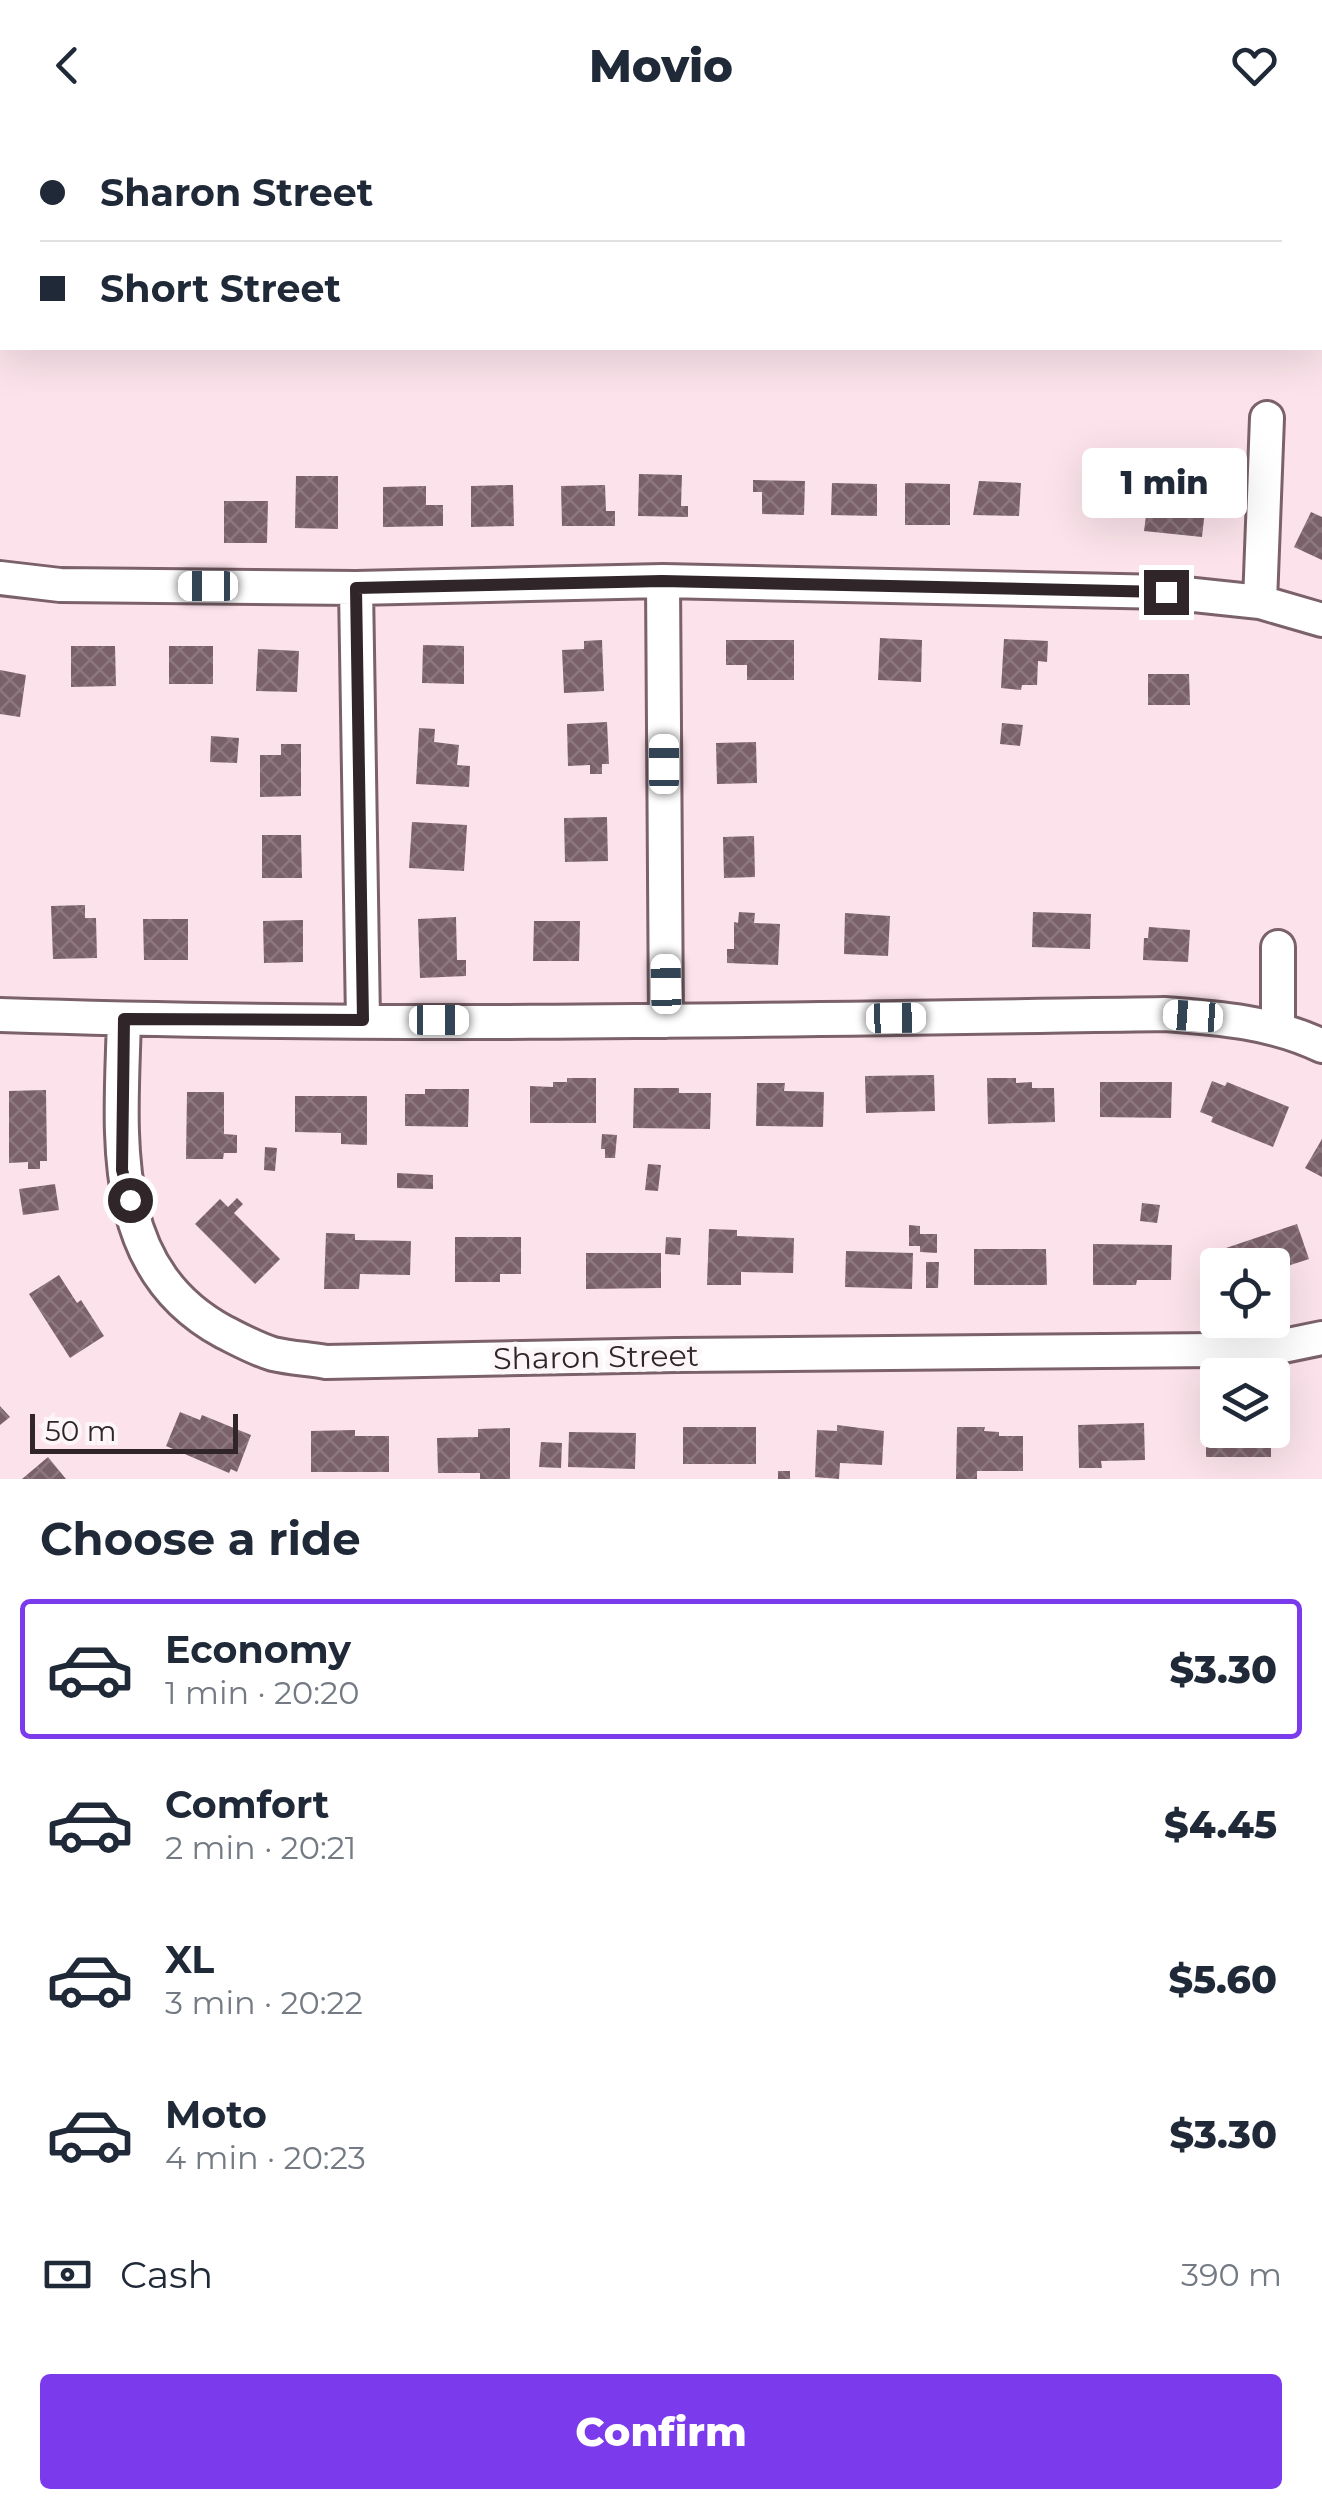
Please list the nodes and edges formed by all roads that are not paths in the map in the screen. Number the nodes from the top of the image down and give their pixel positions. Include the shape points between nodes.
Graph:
1 (1267, 418) dead end
2 (0, 578) edge
3 (662, 581) junction
4 (356, 588) junction
5 (1260, 602) junction
6 (1322, 620) edge
7 (1278, 947) dead end
8 (0, 1015) edge
9 (124, 1019) junction
10 (363, 1020) junction
11 (666, 1021) junction
12 (1278, 1028) junction
13 (1322, 1046) edge
14 (1322, 1338) edge

1 - 5 street
2 - 4 street via 60,585
3 - 4 street
3 - 5 street via 1166,592
3 - 11 street
4 - 10 street
5 - 6 street
7 - 12 street
8 - 9 street
9 - 10 street
9 - 14 street, Sharon Street via 122,1170 149,1261 170,1293 206,1322 271,1353 326,1362 1202,1351 1264,1350
10 - 11 street
11 - 12 street via 1164,1014
12 - 13 street

